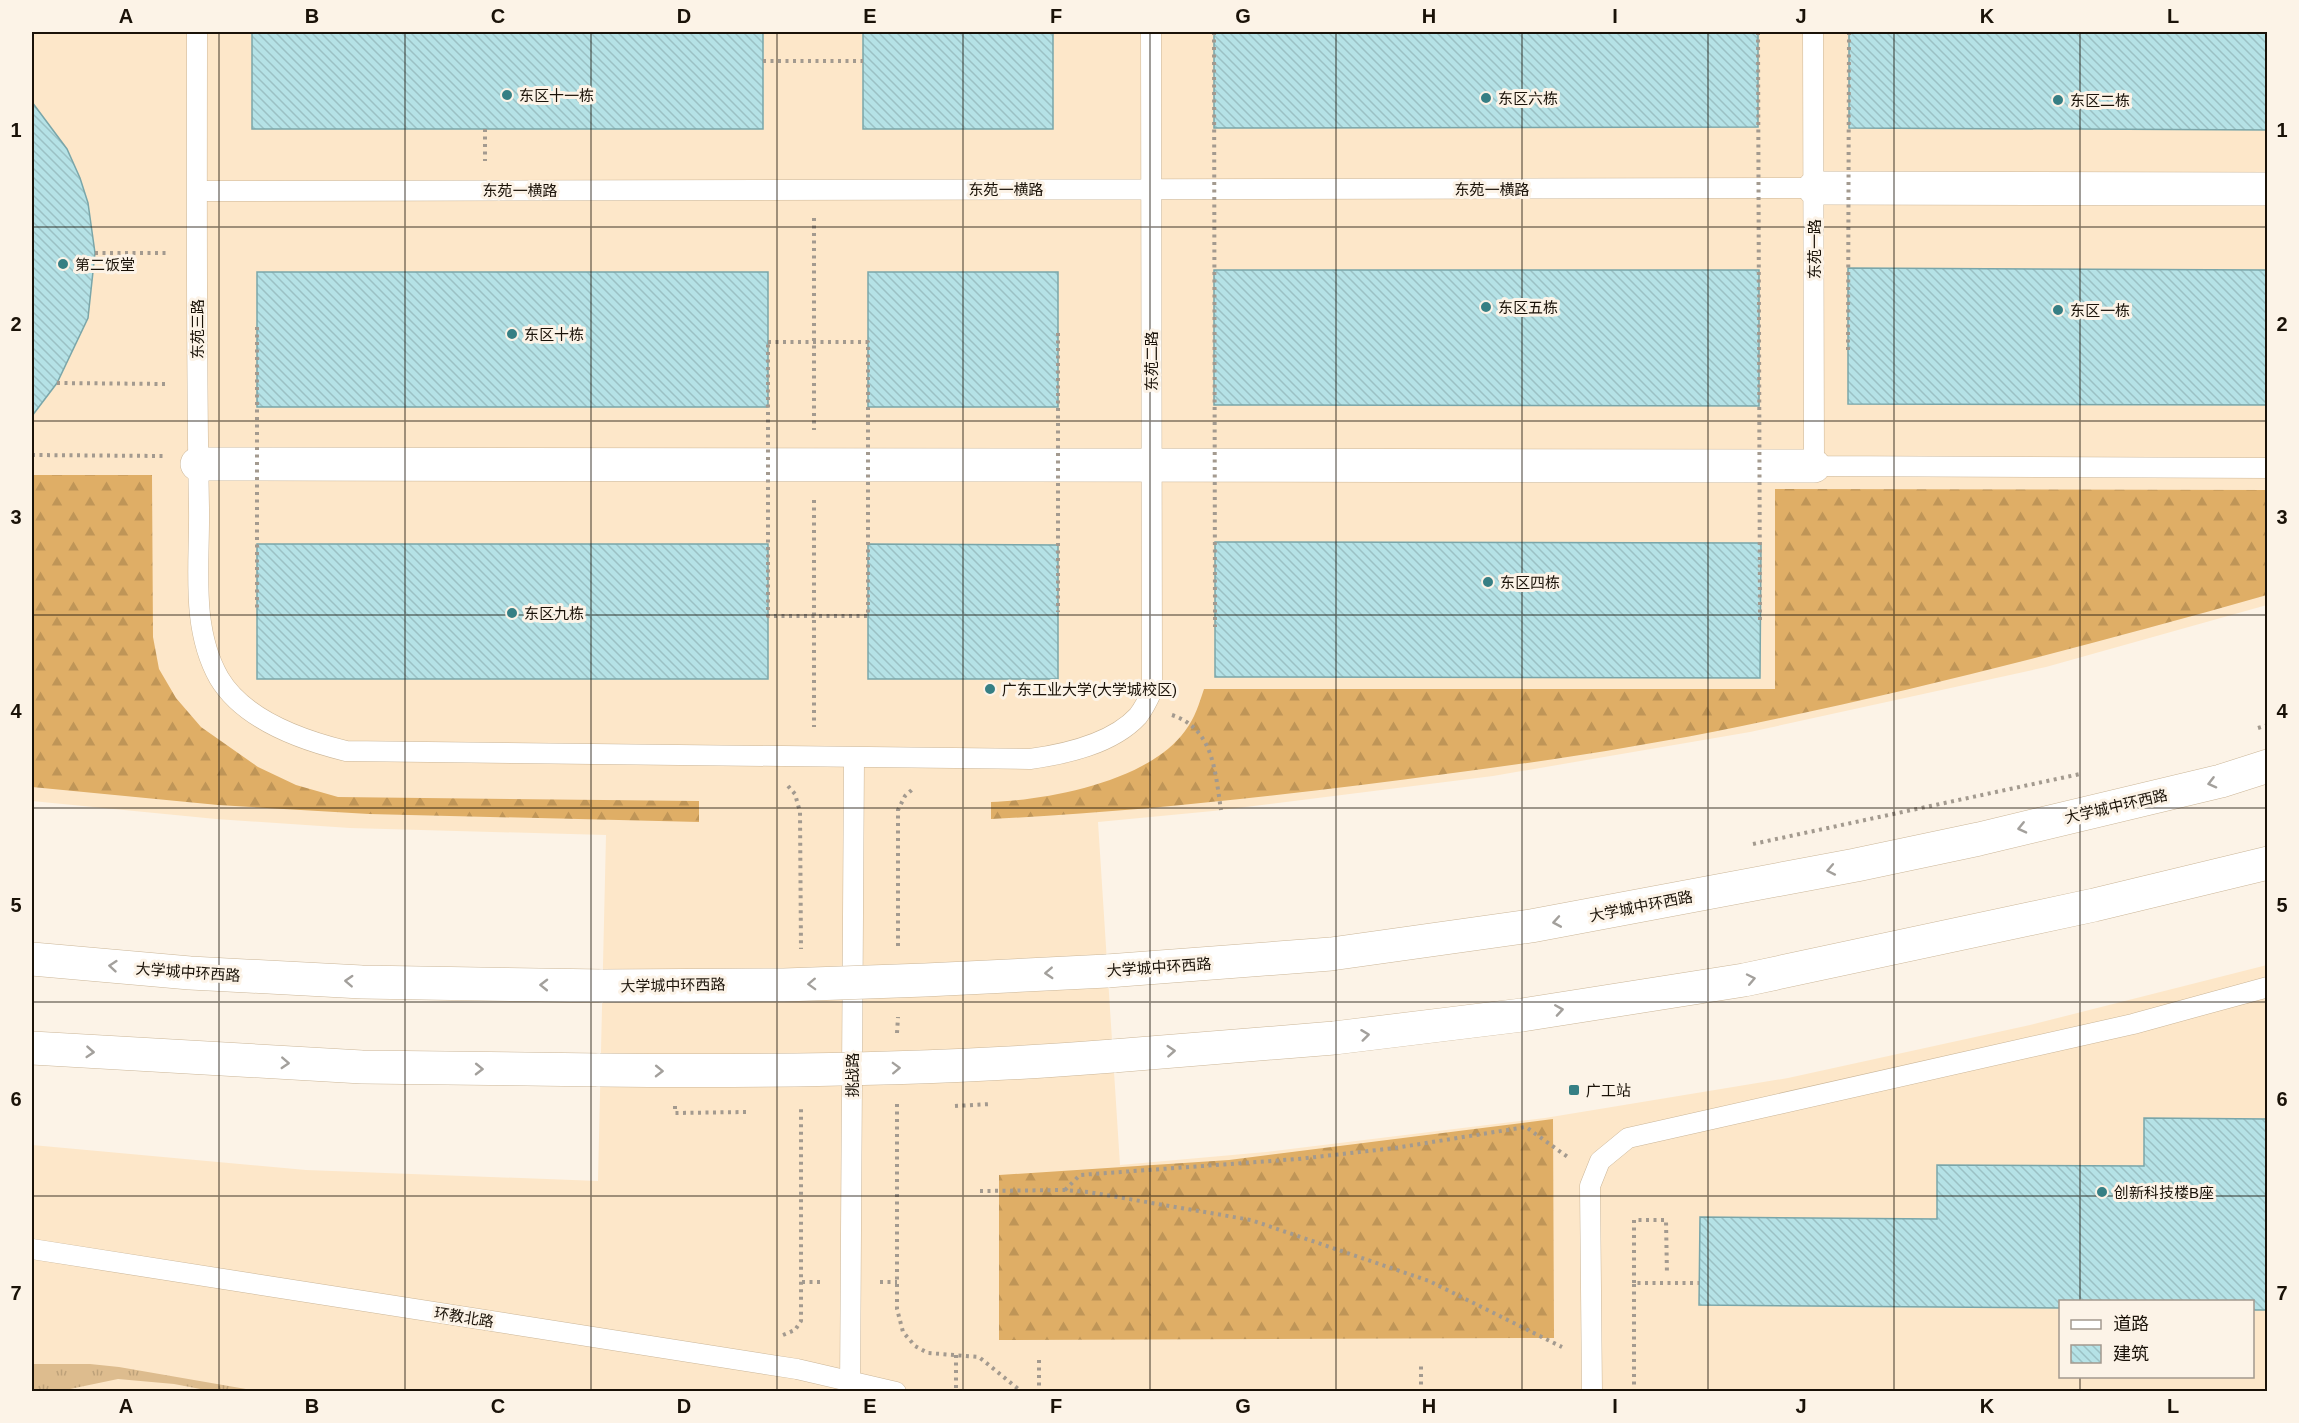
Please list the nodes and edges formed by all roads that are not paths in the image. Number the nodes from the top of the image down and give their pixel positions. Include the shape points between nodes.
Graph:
1 (197, 32) edge
2 (1151, 32) edge
3 (1813, 32) edge
4 (1814, 188) junction
5 (1152, 189) junction
6 (2268, 189) edge
7 (197, 191) junction
8 (183, 460) junction
9 (1154, 464) junction
10 (1814, 466) junction
11 (2268, 468) edge
12 (1152, 691) joint
13 (854, 758) junction
14 (2268, 766) edge
15 (2268, 863) edge
16 (32, 959) edge
17 (2268, 987) edge
18 (32, 1047) edge
19 (32, 1249) edge
20 (850, 1386) edge
21 (896, 1392) edge
22 (1592, 1392) edge

1 - 7 lane, 东苑三路
2 - 5 lane, 东苑二路
3 - 4 lane, 东苑一路
4 - 5 lane, 东苑一横路
4 - 6 main road
4 - 10 lane, 东苑一路
5 - 7 lane, 东苑一横路
5 - 9 lane, 东苑二路
7 - 8 lane, 东苑三路
8 - 9 main road
8 - 13 lane, 东苑三路 via 200,626 207,653 234,696 286,732 346,751
9 - 10 main road
9 - 12 lane, 东苑二路
10 - 11 lane
12 - 13 lane, 东苑三路 via 1137,717 1117,732 1050,756
13 - 20 lane, 挑战路
14 -> 16 main road, 大学城中环西路, bridge via 2221,781 1856,865 1531,926 1331,954 1107,970 795,984 603,986 362,982
18 -> 15 main road, bridge via 362,1067 723,1072 1030,1063 1334,1038 1522,1015 1732,982
17 - 22 lane via 2133,1024 1628,1138 1600,1161 1590,1186
19 - 20 lane, 环教北路 via 797,1369
20 - 21 lane, 环教北路

